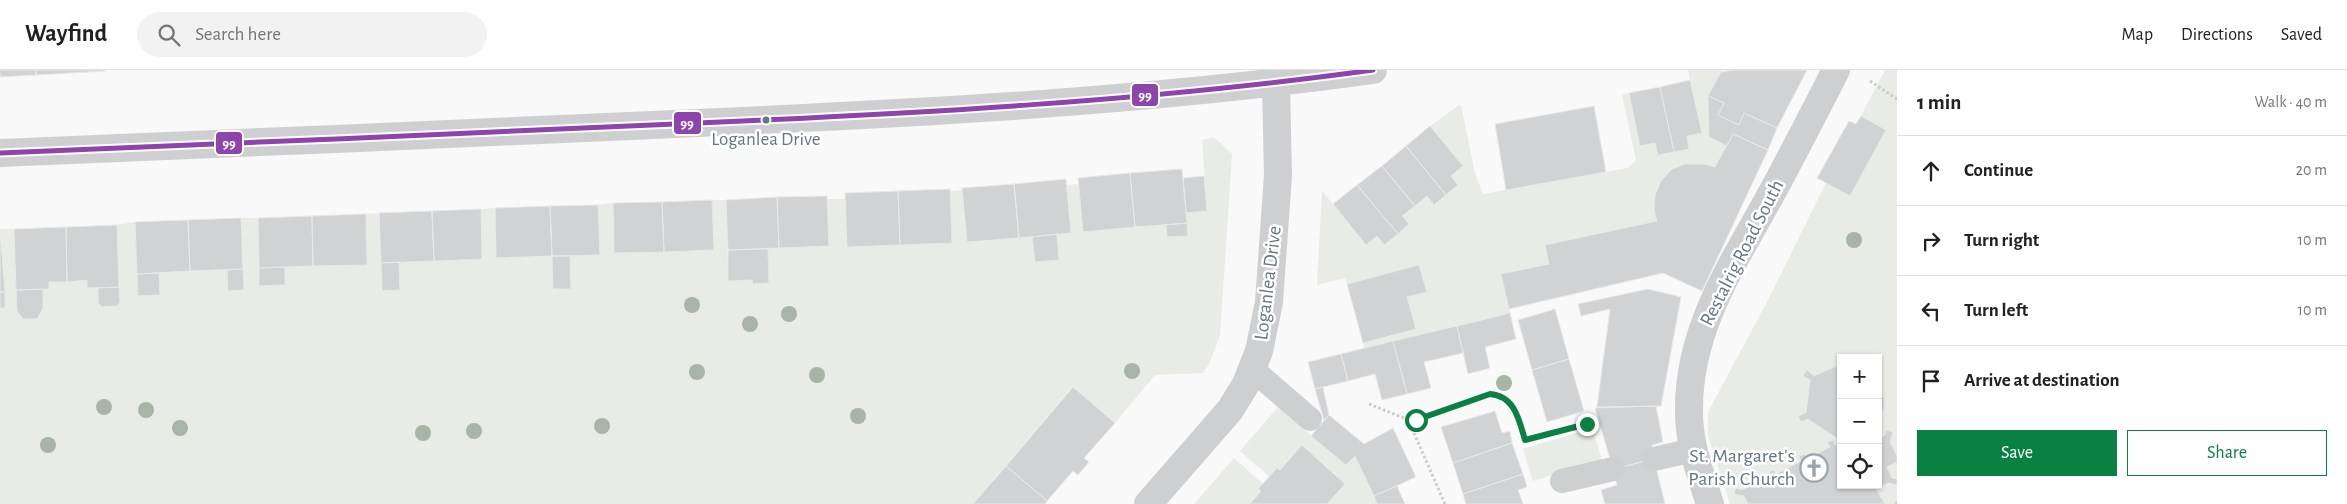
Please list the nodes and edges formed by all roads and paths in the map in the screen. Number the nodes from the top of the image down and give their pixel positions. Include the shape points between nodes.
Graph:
1 (1373, 70) edge
2 (1836, 70) edge
3 (1869, 80) dead end
4 (1276, 84) junction
5 (1897, 99) edge
6 (0, 153) edge
7 (1252, 370) junction
8 (1369, 404) dead end
9 (1310, 419) dead end
10 (1414, 422) junction
11 (1587, 424) dead end
12 (1693, 450) junction
13 (1654, 459) dead end
14 (1613, 469) dead end
15 (1562, 481) dead end
16 (1148, 504) edge
17 (1445, 504) edge
18 (1710, 504) edge

1 - 4 street
2 - 12 street, Restalrig Road South via 1705,318 1689,390
3 - 5 path
4 - 6 street via 1079,102 824,118
4 - 7 street, Loganlea Drive via 1278,175 1272,278 1265,330
7 - 9 lane
7 - 16 street, Loganlea Drive via 1230,410
8 - 10 path
10 - 11 path via 1419,417 1490,394 1503,396 1512,403 1525,440
10 - 17 path via 1414,433
12 - 13 lane
12 - 18 street, Restalrig Road South
14 - 15 lane

